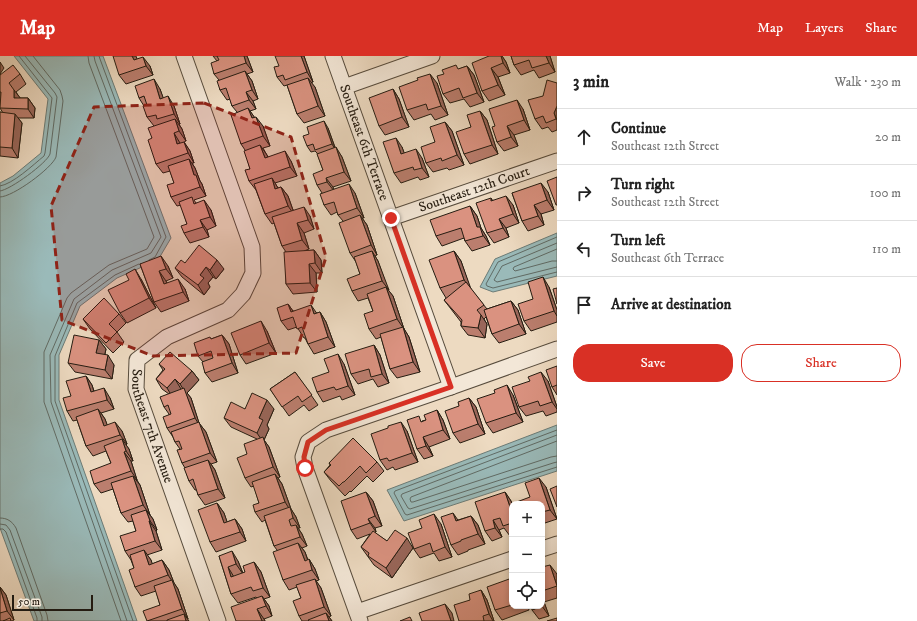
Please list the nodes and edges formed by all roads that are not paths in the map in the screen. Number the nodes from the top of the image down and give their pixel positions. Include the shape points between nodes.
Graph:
1 (184, 56) edge
2 (333, 56) edge
3 (432, 56) edge
4 (344, 87) junction
5 (557, 161) edge
6 (391, 218) junction
7 (557, 349) edge
8 (451, 387) junction
9 (557, 544) edge
10 (545, 548) edge
11 (509, 560) edge
12 (359, 617) edge
13 (218, 621) edge

1 - 13 street, Southeast 7th Avenue via 252,247 253,273 243,294 228,310 167,337 137,360 136,389
2 - 4 street, Southeast 6th Terrace
3 - 4 street
4 - 6 street, Southeast 6th Terrace
5 - 6 street, Southeast 12th Court
6 - 8 street, Southeast 6th Terrace
7 - 8 street
8 - 12 street via 326,430 308,442 304,457 305,468
9 - 10 street
11 - 12 street

